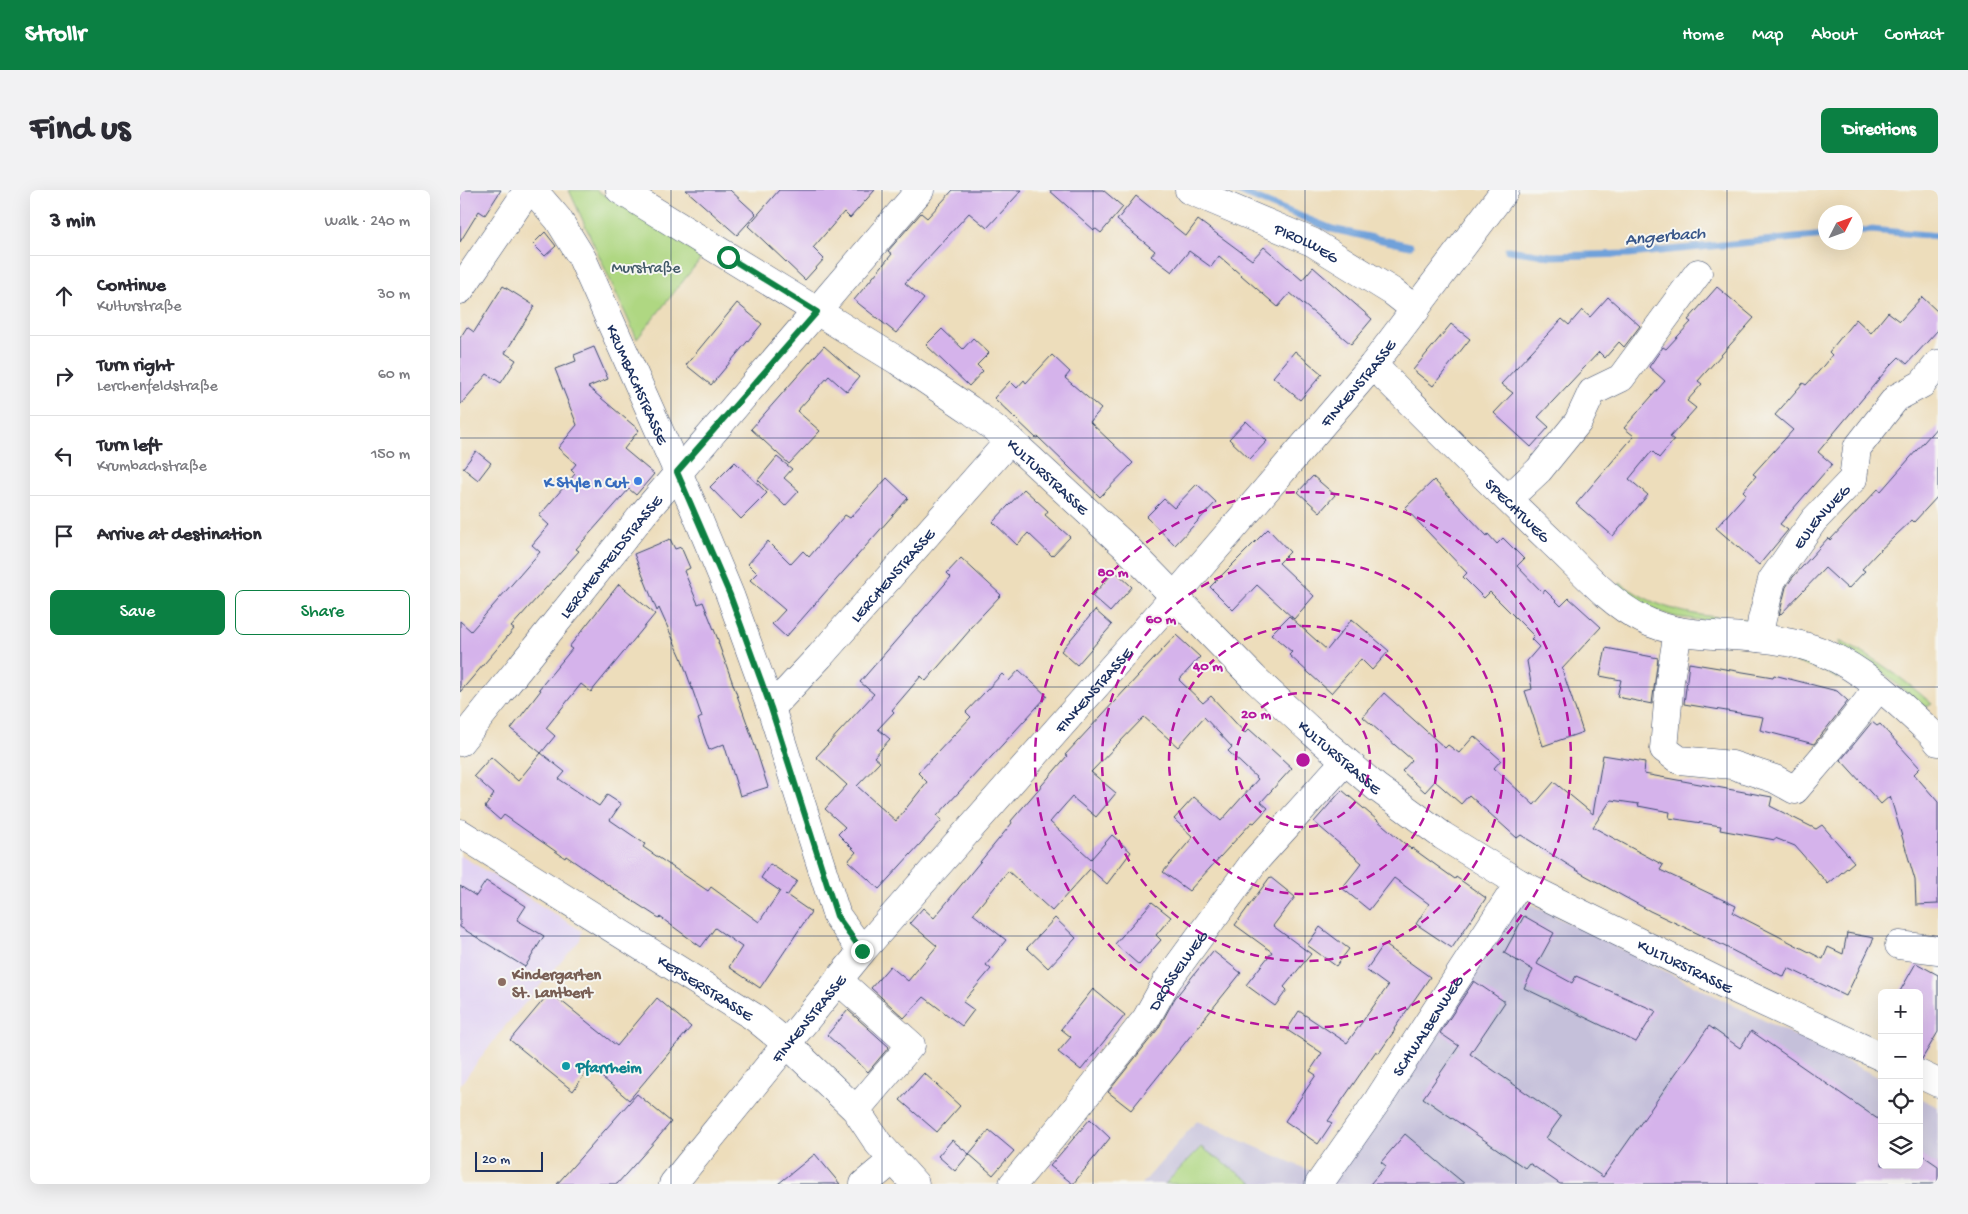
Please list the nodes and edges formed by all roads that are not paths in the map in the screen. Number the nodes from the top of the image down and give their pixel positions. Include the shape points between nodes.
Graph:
1 (528, 190) edge
2 (533, 190) edge
3 (620, 190) edge
4 (920, 190) edge
5 (1189, 190) edge
6 (1505, 190) edge
7 (1698, 274) dead end
8 (460, 290) edge
9 (1416, 310) junction
10 (817, 312) junction
11 (1938, 364) edge
12 (1373, 365) junction
13 (1010, 440) junction
14 (677, 472) junction
15 (1508, 500) junction
16 (1175, 596) junction
17 (1678, 631) junction
18 (1759, 638) junction
19 (1879, 687) junction
20 (771, 708) junction
21 (1936, 734) edge
22 (460, 742) edge
23 (1345, 760) junction
24 (460, 833) edge
25 (1519, 883) junction
26 (1899, 944) dead end
27 (1938, 950) edge
28 (862, 951) junction
29 (838, 980) junction
30 (786, 1043) junction
31 (1878, 1055) edge
32 (1923, 1076) edge
33 (1938, 1083) edge
34 (856, 1110) junction
35 (893, 1160) junction
36 (1326, 1174) edge
37 (673, 1184) edge
38 (864, 1184) edge
39 (915, 1184) edge
40 (1013, 1184) edge

1 - 8 street
2 - 14 street, KRUMBACHSTRASSE via 558,219 582,258
3 - 10 street, KULTURSTRASSE
4 - 10 street, LERCHENFELDSTRASSE
5 - 9 street, PIROLWEG via 1312,242
6 - 9 street, FINKENSTRASSE
7 - 15 street via 1621,378 1592,392 1578,422 1539,470
9 - 12 street, FINKENSTRASSE
10 - 13 street, KULTURSTRASSE via 969,409
10 - 14 street, LERCHENFELDSTRASSE
11 - 18 street, EULENWEG via 1922,384 1896,398 1857,448 1853,479 1814,520 1772,580
12 - 15 street, SPECHTWEG
12 - 16 street, FINKENSTRASSE
13 - 16 street, KULTURSTRASSE
13 - 20 street, LERCHENSTRASSE
14 - 20 street, KRUMBACHSTRASSE via 730,595
14 - 22 street, LERCHENFELDSTRASSE
15 - 17 street, SPECHTWEG via 1616,602 1642,620
16 - 23 street, KULTURSTRASSE via 1254,678
16 - 28 street, FINKENSTRASSE
17 - 18 street, SPECHTWEG
17 - 19 street via 1664,749 1679,760 1732,765 1775,779 1794,790
18 - 19 street, SPECHTWEG via 1823,652
19 - 21 street, SPECHTWEG
20 - 28 street, KRUMBACHSTRASSE via 837,916
23 - 25 street, KULTURSTRASSE via 1436,832
23 - 40 street, DROSSELWEG via 1254,862 1167,981 1146,1019
24 - 30 street, KEPSERSTRASSE via 754,1017
25 - 31 street, KULTURSTRASSE
25 - 36 street, SCHWALBENWEG
26 - 27 street
28 - 29 street, FINKENSTRASSE
29 - 30 street, FINKENSTRASSE
29 - 34 street via 911,1045
30 - 34 street, KEPSERSTRASSE
30 - 37 street, FINKENSTRASSE
32 - 33 street
34 - 35 street, KEPSERSTRASSE
35 - 38 street
35 - 39 street, KEPSERSTRASSE

